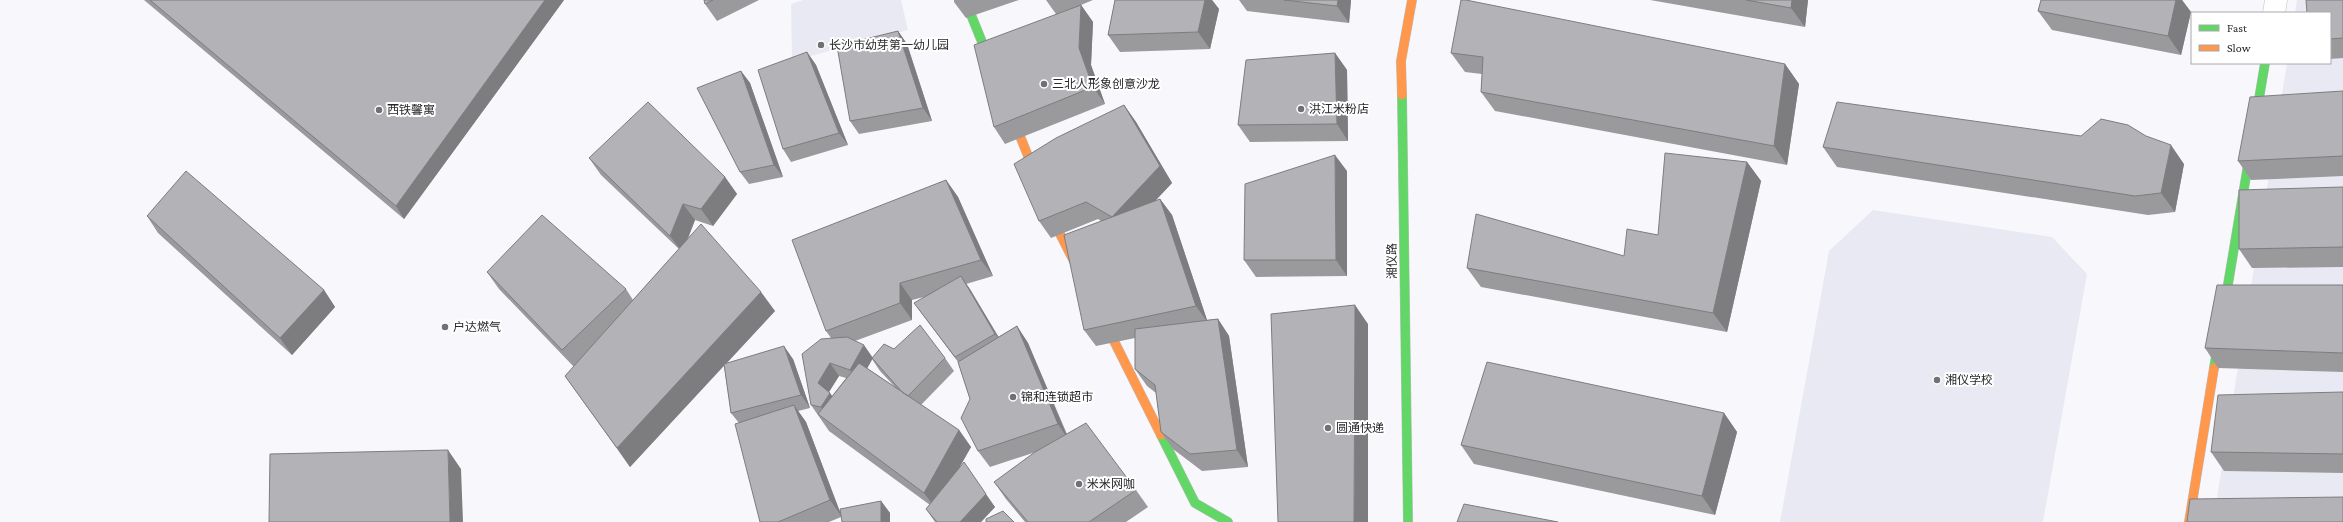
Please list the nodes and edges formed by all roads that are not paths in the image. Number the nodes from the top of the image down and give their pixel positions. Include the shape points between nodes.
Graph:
1 (965, 0) edge
2 (1412, 0) edge
3 (2276, 0) edge
4 (2274, 12) edge
5 (2265, 64) edge
6 (997, 80) edge
7 (1006, 102) edge
8 (1085, 283) edge
9 (1099, 312) edge
10 (1228, 522) edge
11 (1408, 522) edge
12 (2189, 522) edge

1 - 6 street
2 - 11 street, 湘仪路 via 1401,61
3 - 4 street
5 - 12 street
7 - 8 street via 1056,226
9 - 10 street via 1195,503

